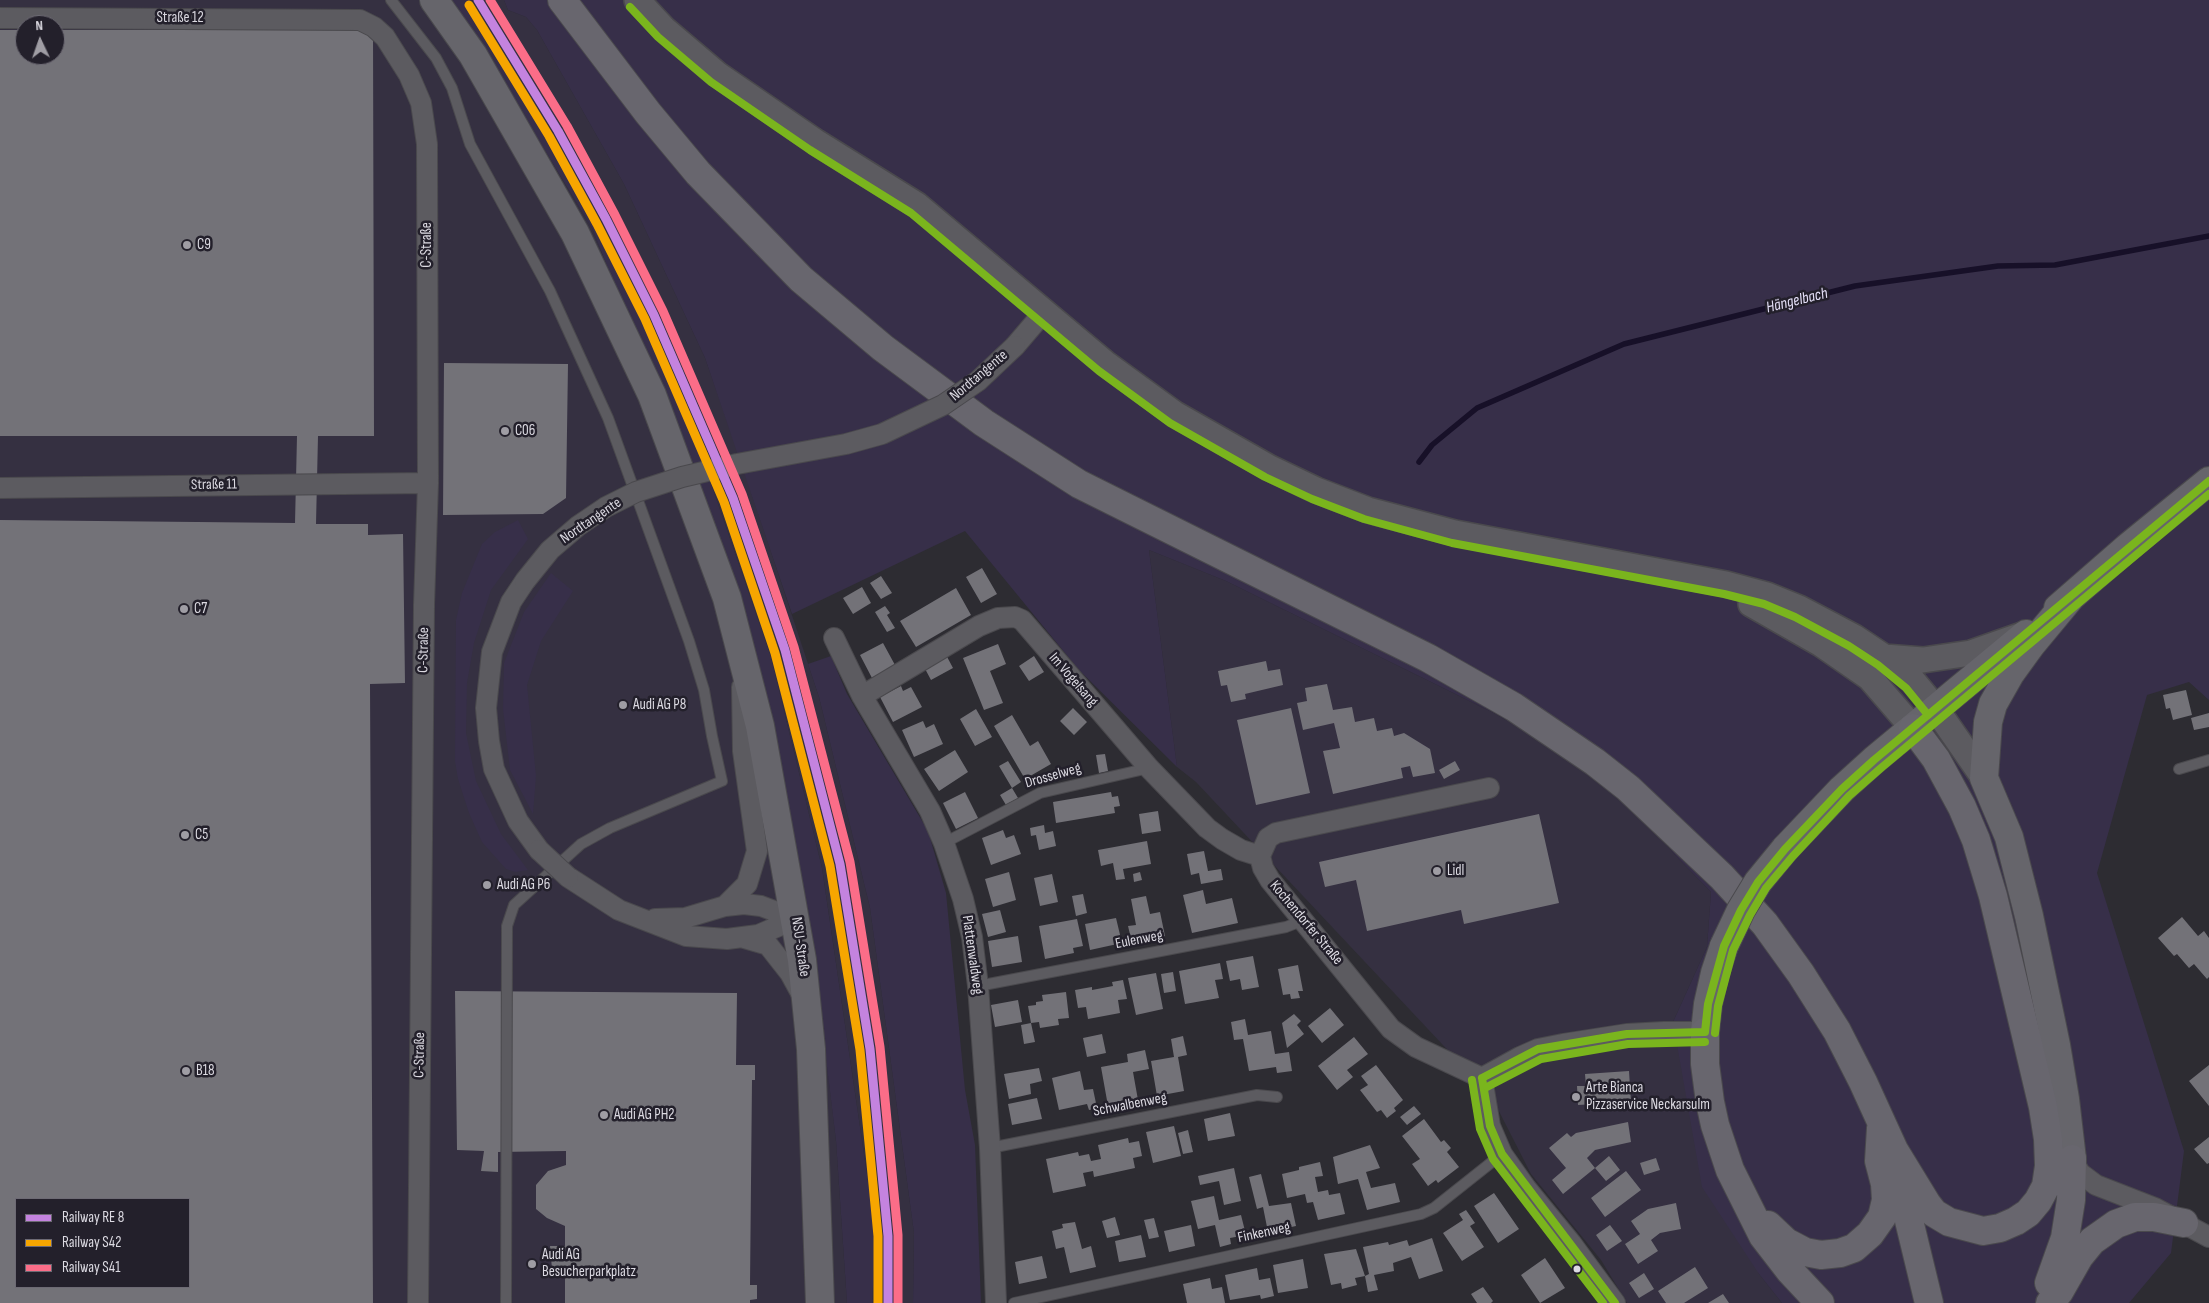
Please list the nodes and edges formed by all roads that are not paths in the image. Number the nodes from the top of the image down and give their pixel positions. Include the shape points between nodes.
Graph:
1 (391, 0) edge
2 (434, 0) edge
3 (562, 0) edge
4 (637, 0) edge
5 (0, 18) edge
6 (360, 20) joint
7 (1044, 312) junction
8 (2209, 481) edge
9 (428, 483) junction
10 (0, 488) edge
11 (1658, 573) junction
12 (2070, 598) junction
13 (2029, 632) junction
14 (834, 638) dead end
15 (742, 655) junction
16 (1884, 657) junction
17 (862, 696) junction
18 (1936, 709) junction
19 (1913, 728) junction
20 (2209, 760) edge
21 (1149, 768) junction
22 (2179, 769) dead end
23 (1984, 778) junction
24 (1489, 788) dead end
25 (944, 843) junction
26 (1260, 856) junction
27 (725, 906) junction
28 (648, 920) junction
29 (1304, 920) junction
30 (792, 925) junction
31 (744, 938) junction
32 (978, 986) junction
33 (807, 1004) junction
34 (1706, 1032) junction
35 (1482, 1078) junction
36 (1277, 1097) dead end
37 (1882, 1121) junction
38 (990, 1148) junction
39 (1894, 1150) junction
40 (1502, 1154) junction
41 (2072, 1159) junction
42 (1730, 1170) junction
43 (1916, 1187) junction
44 (2184, 1223) junction
45 (2209, 1238) edge
46 (1613, 1302) edge
47 (418, 1303) edge
48 (506, 1303) edge
49 (820, 1303) edge
50 (996, 1303) edge
51 (1014, 1303) edge
52 (1820, 1303) edge
53 (1929, 1303) edge
54 (1948, 1303) edge
55 (2040, 1303) edge
56 (2050, 1303) edge

1 - 48 lane via 436,58 452,88 470,144 550,291 608,418 692,649 704,690 722,781 610,828 581,844 514,905 507,926
2 - 15 main road, NSU-Straße via 474,55 575,233 652,395 727,598
3 - 37 highway via 698,173 801,279 891,354 984,423 1079,484 1428,658 1514,707 1628,788 1722,877 1765,924 1837,1030
4 - 7 street via 664,29 717,74 816,142 917,205
5 - 6 street, Straße 12
6 - 9 street, C-Straße via 374,26 385,37 409,75 421,103 428,144
7 - 11 street via 1105,363 1175,414 1316,490 1368,510 1455,534
7 - 28 street, Nordtangente, bridge via 1015,346 978,381 943,405 882,434 682,477 606,507 550,550 511,602 492,652 488,676 486,708 497,777 518,821 540,850 568,877 619,910
8 - 12 main road
9 - 10 street, Straße 11
9 - 47 street, C-Straße via 424,605
11 - 16 street via 1726,584 1767,595 1828,622
11 - 19 street via 1720,590 1748,602 1821,644 1870,678
12 - 13 main road
12 - 23 main road via 2031,645 1993,704 1988,722
13 - 16 street via 1971,653 1923,660
13 - 18 main road
14 - 17 street, Plattenwaldweg
15 - 27 street via 743,751 757,851 746,884
15 - 30 main road, NSU-Straße via 760,726 791,888
16 - 18 street via 1913,681
17 - 21 street, Im Vogelsang via 979,626 998,618 1015,617 1022,620
17 - 25 street, Plattenwaldweg via 930,811
18 - 19 main road
18 - 23 street
19 - 34 main road, bridge via 1842,790 1758,882 1724,946 1710,996
19 - 43 highway via 1936,759 1976,840 1993,896 2043,1107 2049,1166 2046,1186 2028,1213 2000,1228 1983,1231 1949,1222 1934,1213
20 - 22 lane
21 - 25 lane, Drosselweg via 1040,793
21 - 26 street, Im Vogelsang via 1207,828 1241,850
23 - 41 main road via 2009,838 2029,916 2056,1045
24 - 26 street via 1276,833 1268,838
25 - 32 street, Plattenwaldweg via 972,937
26 - 29 street, Kochendorfer Straße via 1270,880
27 - 28 street via 685,918
27 - 30 street via 761,906
28 - 31 street, Nordtangente via 686,936
29 - 32 lane, Eulenweg via 1286,927
29 - 35 street, Kochendorfer Straße via 1392,1029 1416,1047
30 - 31 street
30 - 33 main road, NSU-Straße
31 - 33 street via 768,945 790,972
32 - 38 street, Plattenwaldweg
33 - 49 main road, NSU-Straße
34 - 35 street via 1627,1034 1563,1044 1520,1057
34 - 42 highway via 1705,1064 1710,1102
35 - 40 street via 1490,1126
36 - 38 lane, Schwalbenweg via 1257,1095
37 - 39 highway
37 - 42 highway via 1879,1161 1886,1200 1882,1217 1870,1234 1854,1248 1840,1254 1805,1252 1786,1242 1770,1228
38 - 50 street, Plattenwaldweg
39 - 43 highway
39 - 53 highway
40 - 46 street
40 - 51 lane, Finkenweg via 1434,1208 1421,1214
41 - 44 street via 2080,1173 2096,1185 2140,1201
41 - 55 highway via 2071,1200 2065,1238
42 - 52 highway via 1763,1236
43 - 54 highway
44 - 45 street
44 - 56 highway via 2135,1217 2116,1224 2092,1241

